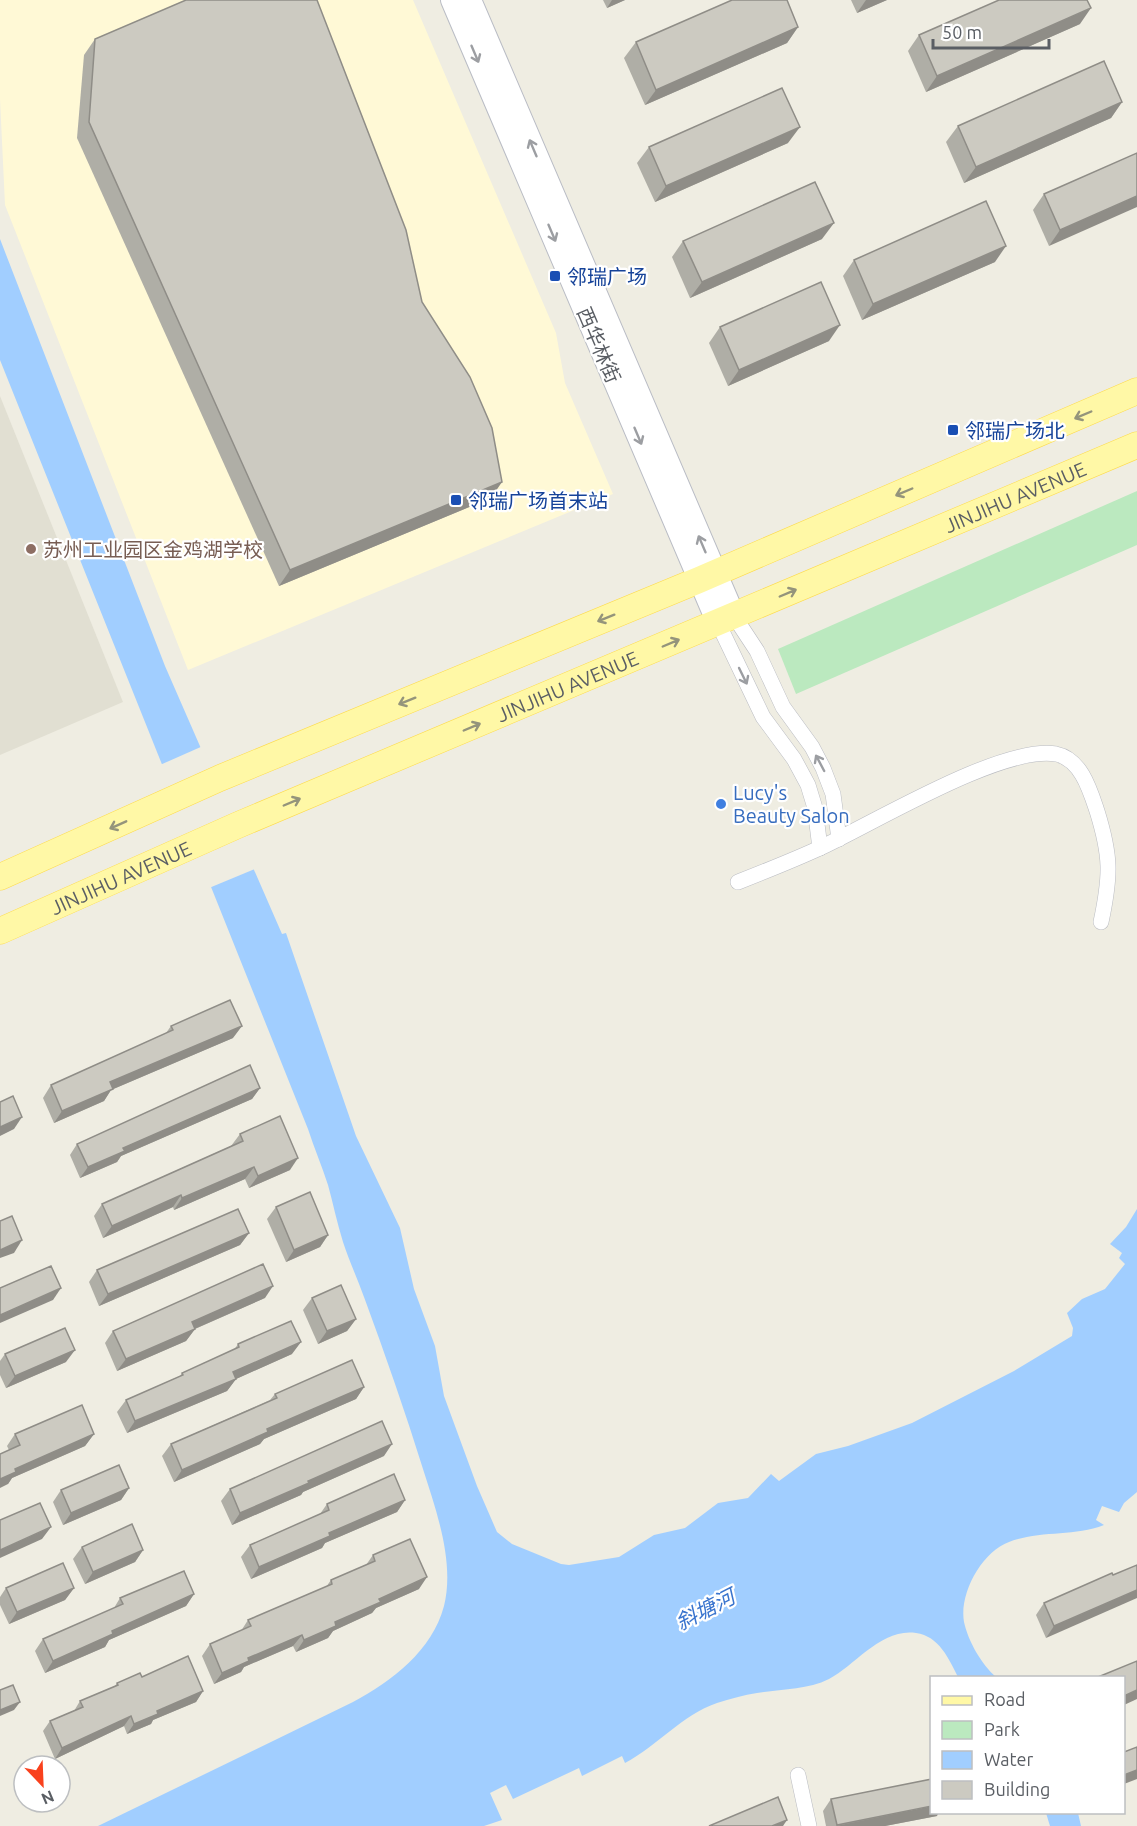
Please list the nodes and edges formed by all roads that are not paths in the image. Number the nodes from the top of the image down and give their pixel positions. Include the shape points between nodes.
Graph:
1 (452, 0) edge
2 (470, 0) edge
3 (622, 379) junction
4 (1137, 392) edge
5 (1137, 445) edge
6 (707, 577) junction
7 (726, 620) junction
8 (839, 839) junction
9 (820, 848) junction
10 (0, 877) edge
11 (738, 882) dead end
12 (1101, 922) dead end
13 (0, 931) edge
14 (798, 1775) dead end
15 (809, 1826) edge

1 -> 3 main road, 西华林街
3 -> 2 main road, 西华林街
3 - 6 main road, 西华林街
4 -> 6 main road
7 -> 5 main road, JINJIHU AVENUE
6 - 7 main road, 西华林街
6 -> 10 main road via 220,778
8 -> 7 street via 833,794 823,768 783,707 757,651
7 -> 9 street via 763,717 808,784
13 -> 7 main road, JINJIHU AVENUE via 238,825
8 - 9 street
8 - 12 street via 970,775 1016,759 1058,754 1081,772 1105,836 1108,890
9 - 11 street
14 - 15 street

